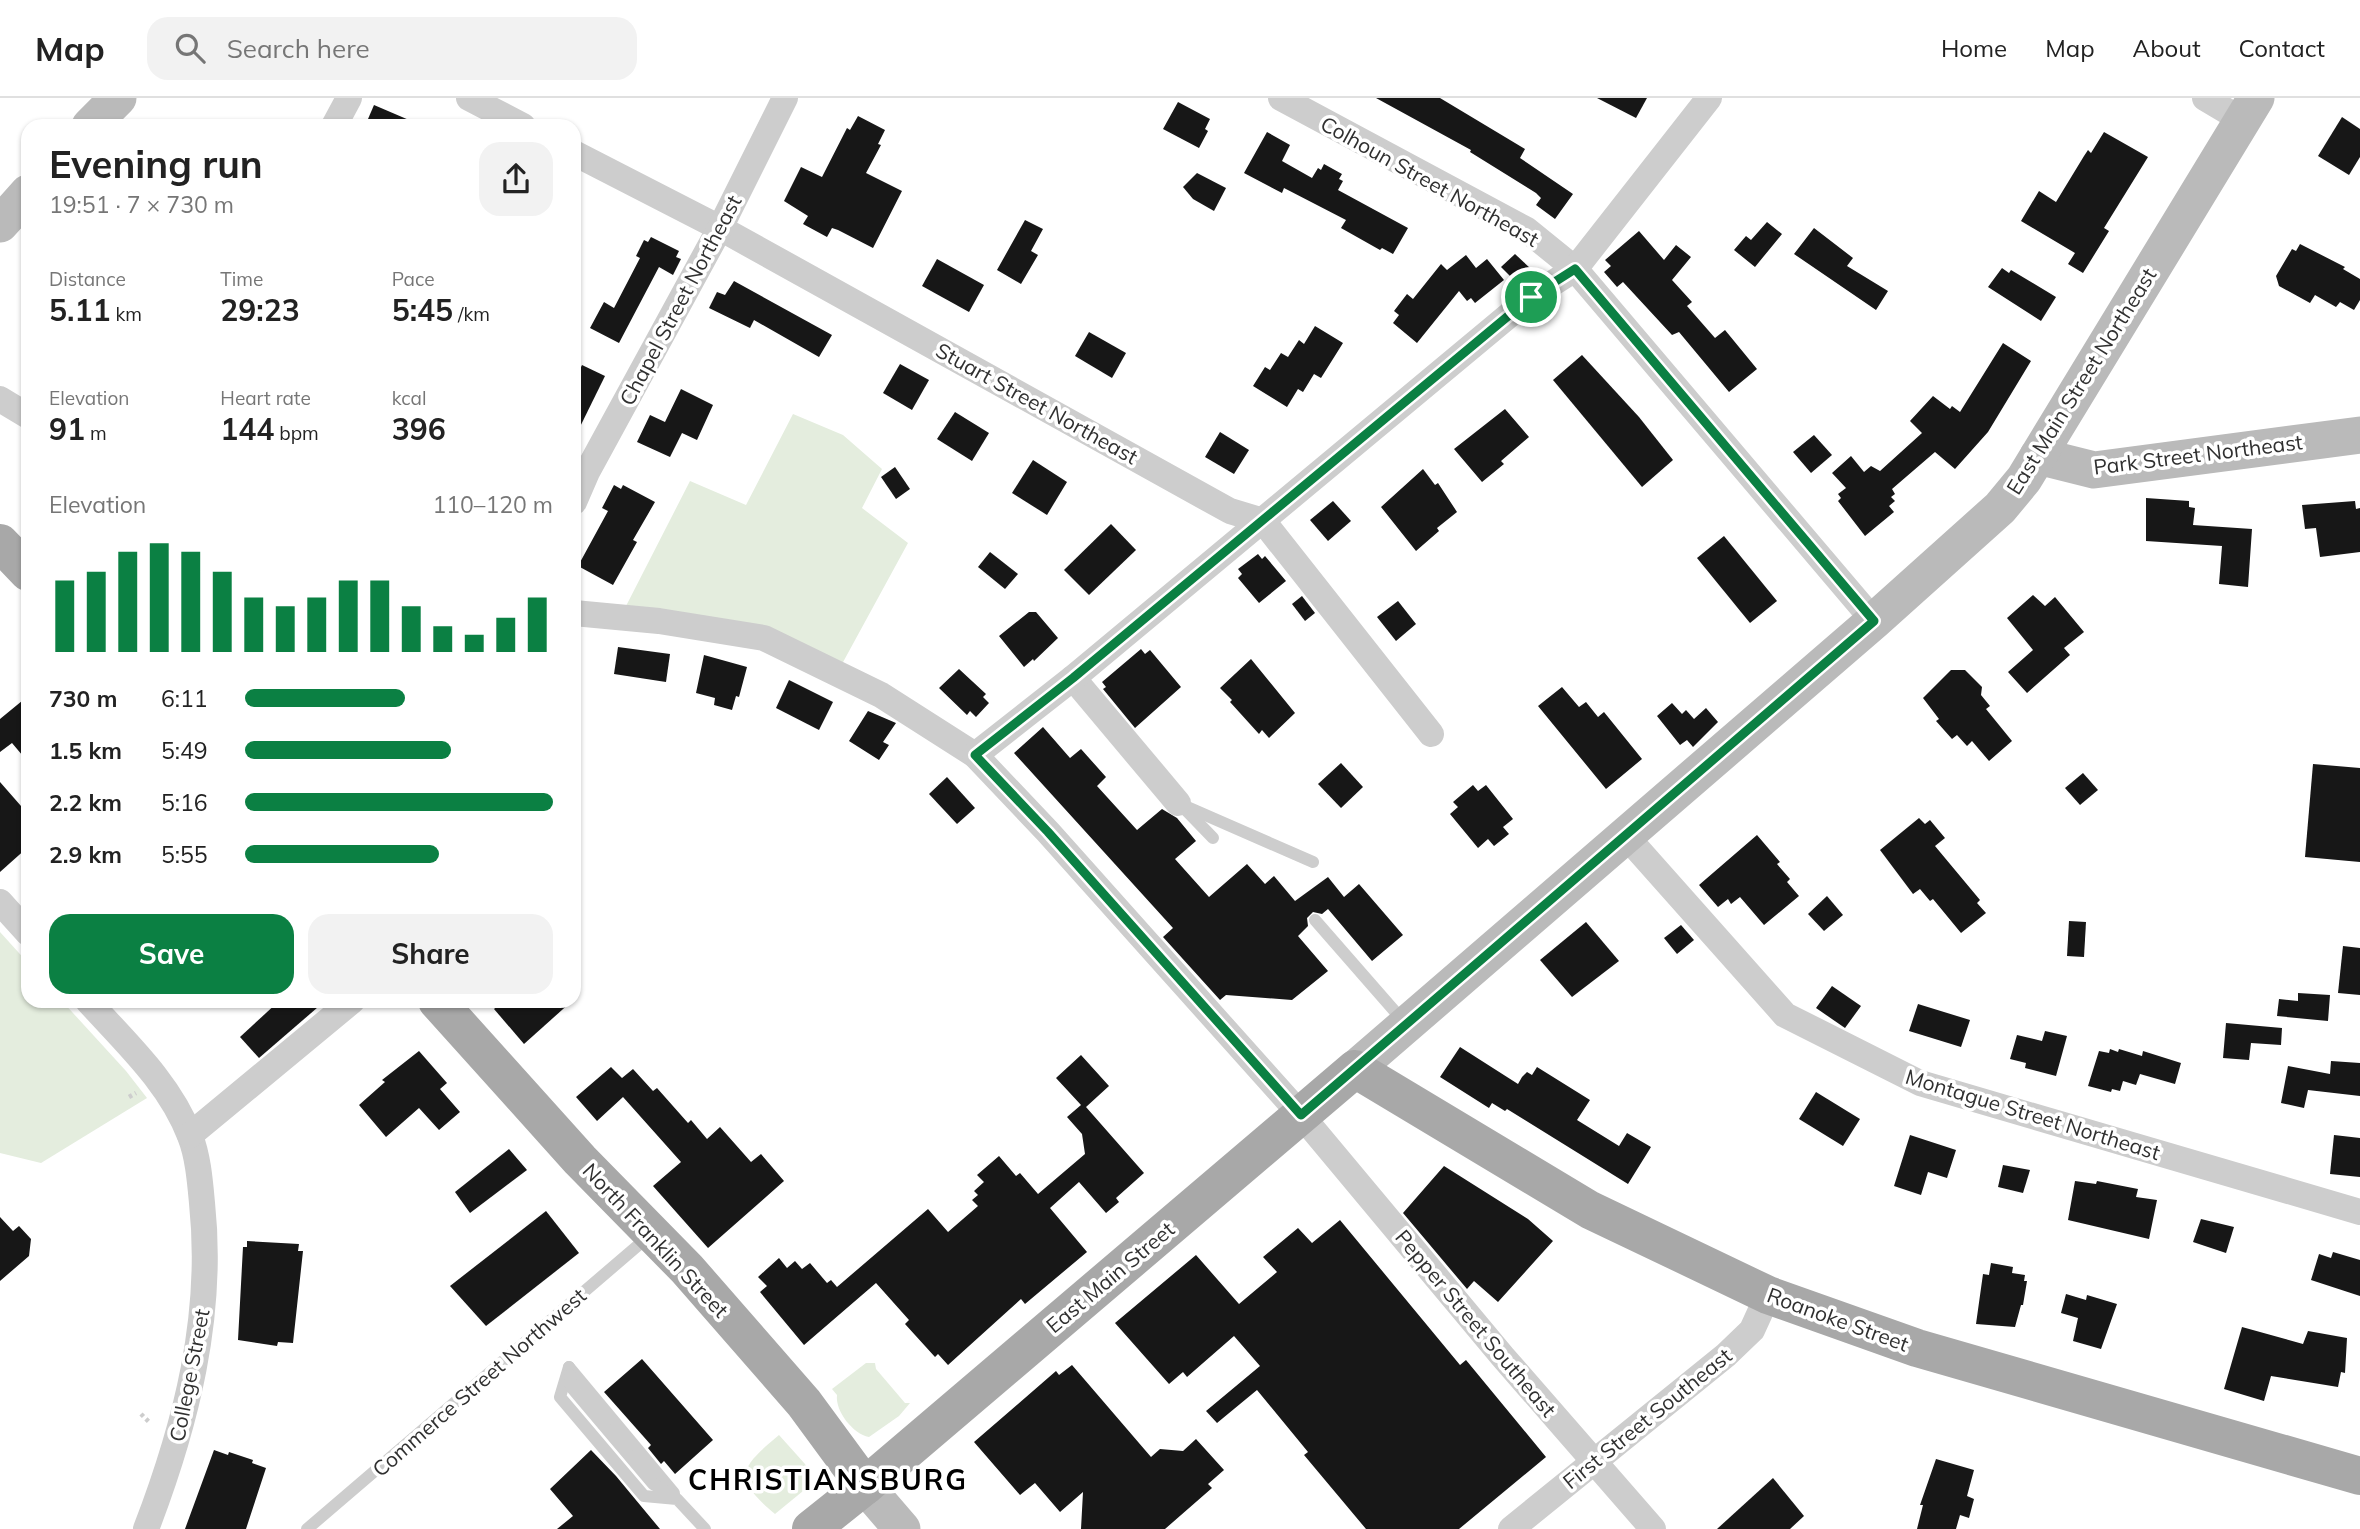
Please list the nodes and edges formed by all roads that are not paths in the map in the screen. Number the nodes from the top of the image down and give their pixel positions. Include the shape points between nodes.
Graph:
1 (118, 98) edge
2 (349, 98) edge
3 (469, 98) edge
4 (785, 98) edge
5 (1281, 98) edge
6 (1709, 98) edge
7 (2205, 98) edge
8 (2249, 109) edge
9 (97, 119) edge
10 (338, 119) edge
11 (510, 119) edge
12 (581, 156) edge
13 (21, 201) edge
14 (0, 225) edge
15 (720, 228) junction
16 (1575, 269) junction
17 (0, 399) edge
18 (21, 412) edge
19 (2360, 435) edge
20 (2038, 456) junction
21 (581, 468) edge
22 (1263, 521) junction
23 (0, 543) edge
24 (21, 565) edge
25 (581, 614) edge
26 (1874, 621) junction
27 (1073, 678) junction
28 (1431, 734) dead end
29 (975, 755) junction
30 (1178, 803) junction
31 (1625, 835) junction
32 (1213, 838) dead end
33 (1313, 862) dead end
34 (0, 902) edge
35 (1315, 920) dead end
36 (21, 925) edge
37 (94, 1008) edge
38 (344, 1008) edge
39 (443, 1008) edge
40 (1406, 1024) junction
41 (1355, 1069) junction
42 (1301, 1115) junction
43 (190, 1135) junction
44 (2360, 1212) edge
45 (651, 1234) junction
46 (1768, 1295) junction
47 (1593, 1462) junction
48 (2360, 1476) edge
49 (865, 1486) junction
50 (677, 1499) junction
51 (146, 1529) edge
52 (307, 1529) edge
53 (705, 1529) edge
54 (811, 1529) edge
55 (902, 1529) edge
56 (1511, 1529) edge
57 (1653, 1529) edge

1 - 9 street
2 - 10 street
3 - 11 street
4 - 15 street, Chapel Street Northeast
5 - 16 street, Colhoun Street Northeast via 1527,230
6 - 16 street
7 - 8 street
8 - 20 street, East Main Street Northeast
12 - 15 street, Stuart Street Northeast
13 - 14 street
15 - 21 street, Chapel Street Northeast
15 - 22 street, Stuart Street Northeast via 1230,511
16 - 22 street via 1531,297
16 - 26 street, Colhoun Street Northeast
17 - 18 street
19 - 20 street, Park Street Northeast via 2094,470
20 - 26 street, East Main Street Northeast via 2000,508
22 - 27 street
22 - 28 street
23 - 24 main road
25 - 29 street, Pepper Street Southeast via 764,638 881,695
26 - 31 street, East Main Street Northeast
27 - 29 street
27 - 30 street
29 - 42 street, Pepper Street Southeast
30 - 32 lane
30 - 33 lane
31 - 40 street, East Main Street Northeast
31 - 44 street, Montague Street Northeast via 1785,1015 1920,1083
34 - 36 street
35 - 40 lane
37 - 43 street, College Street via 159,1079
38 - 43 street
39 - 45 main road, North Franklin Street
40 - 41 street, East Main Street Northeast
41 - 42 main road, East Main Street
41 - 46 main road, Roanoke Street via 1590,1210
42 - 47 street, Pepper Street Southeast
42 - 49 main road, East Main Street
43 - 51 street, College Street via 200,1178 206,1251 201,1334 180,1429
45 - 49 main road, North Franklin Street via 804,1403
45 - 52 lane, Commerce Street Northwest
46 - 47 street, First Street Southeast via 1752,1330 1726,1355
46 - 48 main road, Roanoke Street via 1968,1364
47 - 56 street, First Street Southeast
47 - 57 street, Pepper Street Southeast
49 - 54 main road, East Main Street
49 - 55 street
50 - 50 lane via 645,1496 560,1397 569,1367
50 - 53 lane

